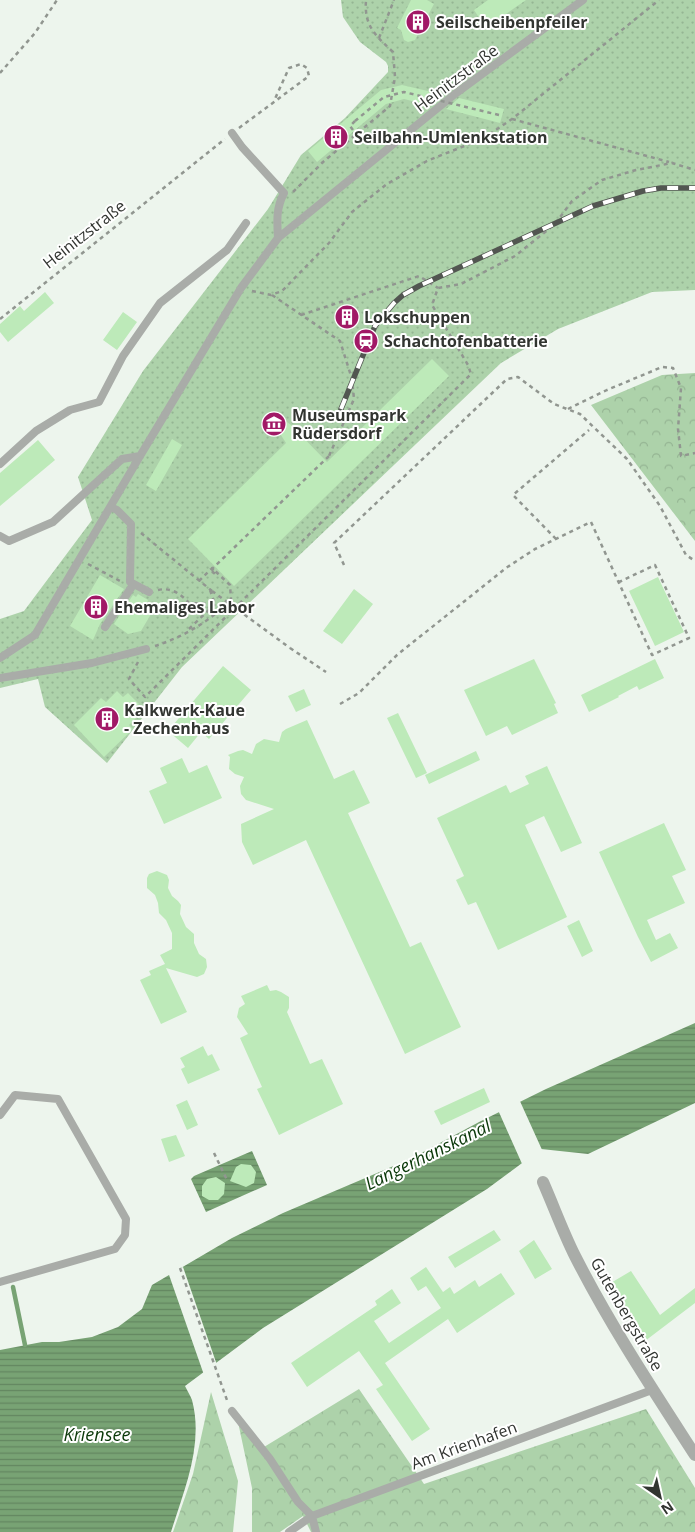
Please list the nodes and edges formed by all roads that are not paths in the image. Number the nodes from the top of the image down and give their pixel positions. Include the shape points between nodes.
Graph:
1 (583, 0) edge
2 (232, 133) road end
3 (246, 224) dead end
4 (278, 238) junction
5 (140, 456) junction
6 (0, 464) edge
7 (111, 507) junction
8 (0, 536) edge
9 (131, 583) junction
10 (149, 592) road end
11 (105, 627) dead end
12 (146, 648) road end
13 (0, 658) edge
14 (0, 678) edge
15 (0, 1115) edge
16 (543, 1182) dead end
17 (0, 1282) edge
18 (652, 1390) junction
19 (232, 1411) road end
20 (695, 1455) edge
21 (312, 1516) junction
22 (289, 1532) edge
23 (316, 1532) edge

1 - 4 lane, Heinitzstraße via 455,94
2 - 4 lane via 284,193 277,214
3 - 6 lane via 226,250 160,303 123,356 99,402 70,410 36,430
4 - 5 lane, Heinitzstraße via 241,288
5 - 7 lane, Heinitzstraße
5 - 8 lane via 122,459 53,522 9,541
7 - 9 lane via 130,524
7 - 13 lane, Heinitzstraße via 35,635
9 - 10 lane
9 - 11 lane
12 - 14 lane via 92,663
15 - 17 lane via 15,1095 58,1098 126,1219 125,1235 115,1249
16 - 18 street, Gutenbergstraße via 574,1254
18 - 20 street, Gutenbergstraße
18 - 21 lane, Am Krienhafen
19 - 21 lane via 270,1459 298,1502
21 - 22 lane, Am Krienhafen
21 - 23 lane

